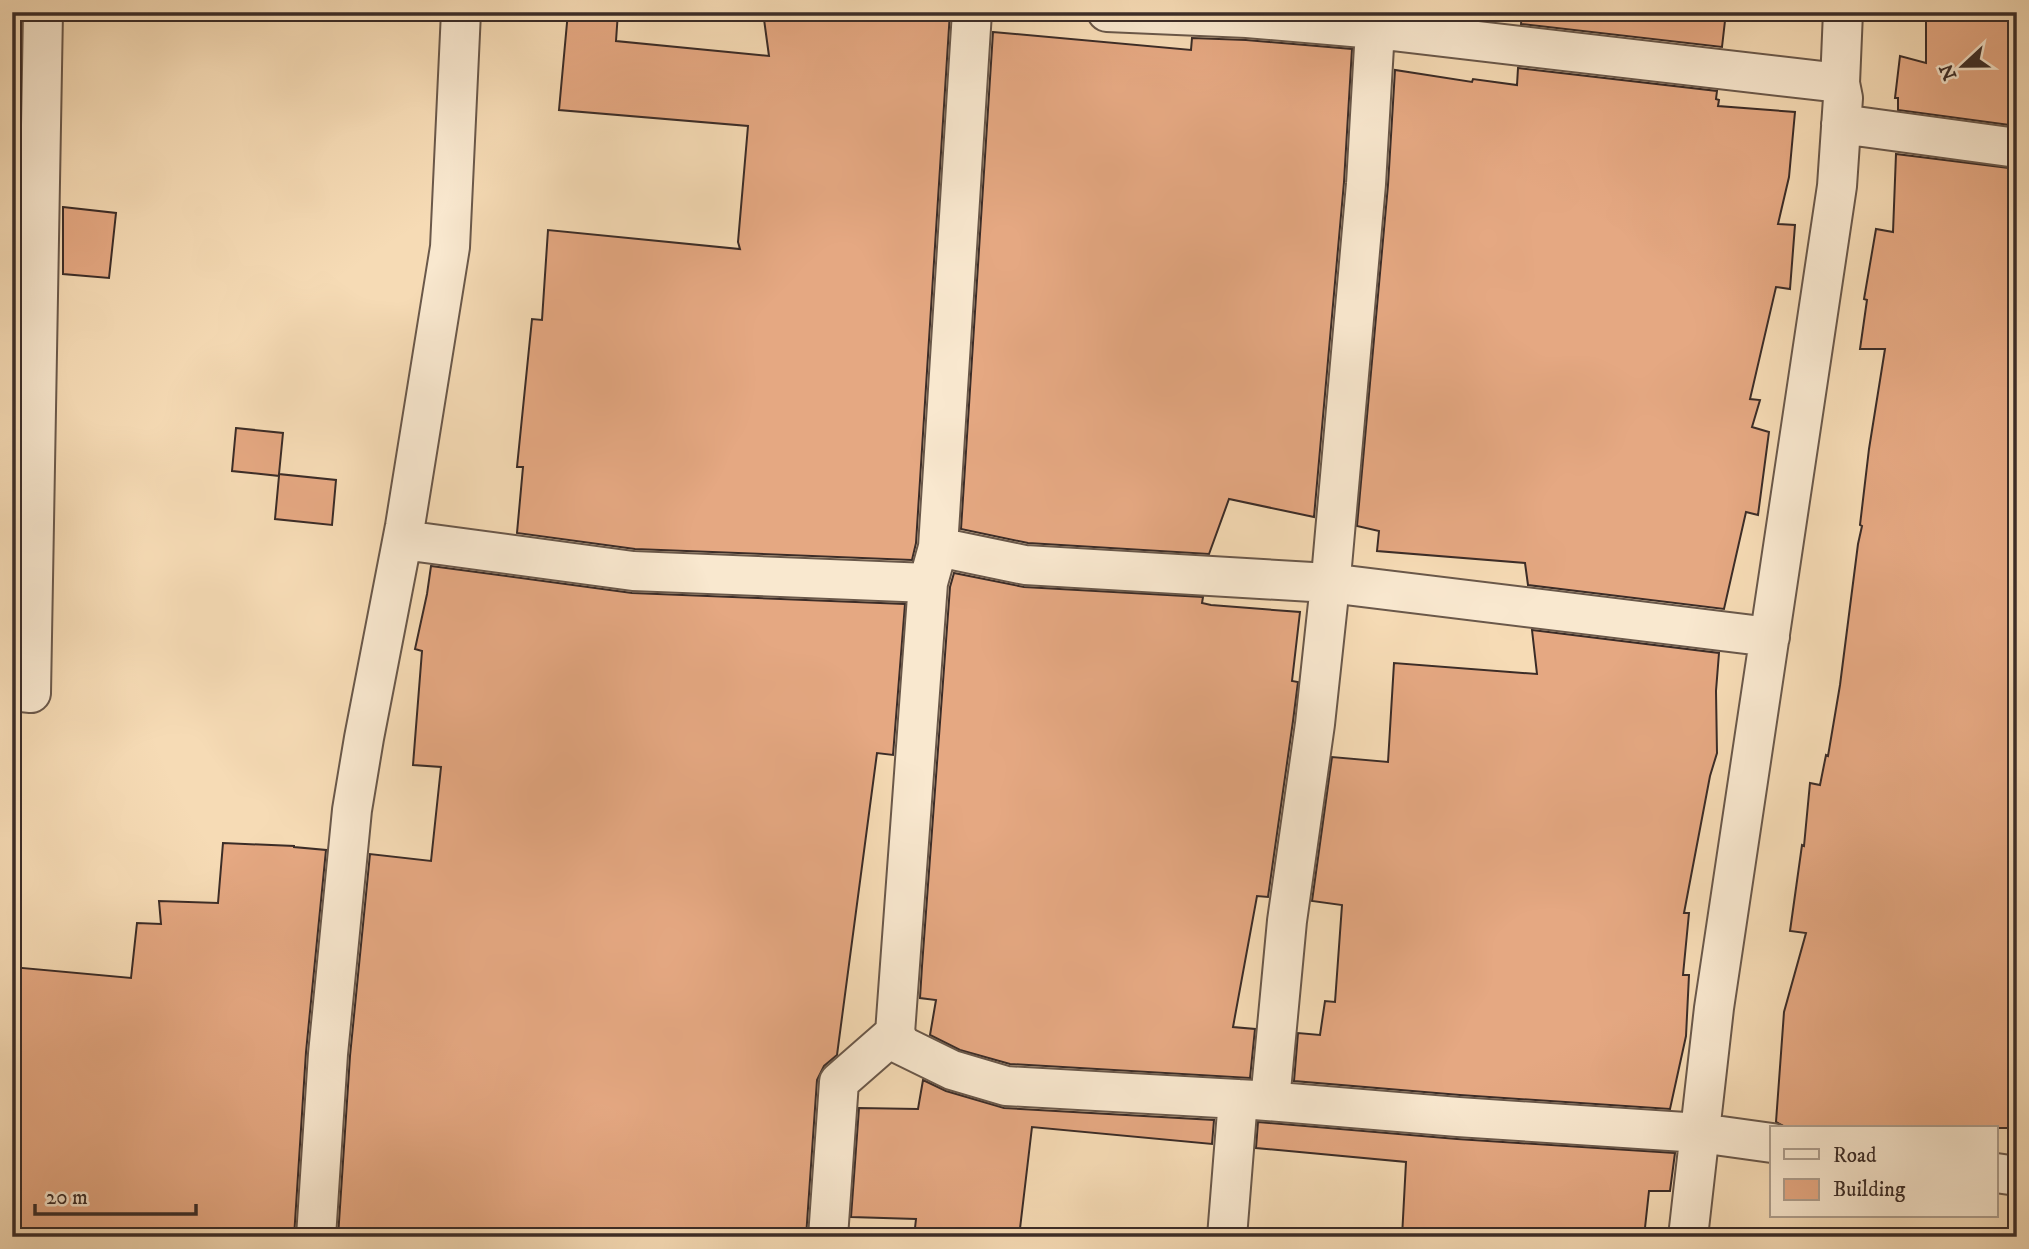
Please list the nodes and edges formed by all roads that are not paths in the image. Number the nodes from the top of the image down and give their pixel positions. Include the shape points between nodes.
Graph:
1 (43, 12) edge
2 (461, 12) edge
3 (972, 12) edge
4 (1107, 12) edge
5 (1843, 12) edge
6 (1376, 21) edge
7 (1840, 82) junction
8 (1842, 124) junction
9 (2017, 148) edge
10 (403, 540) junction
11 (938, 547) junction
12 (928, 583) junction
13 (1329, 583) junction
14 (1770, 637) junction
15 (12, 691) edge
16 (895, 1032) junction
17 (1254, 1100) junction
18 (1700, 1133) junction
19 (1770, 1143) edge
20 (1997, 1173) edge
21 (2017, 1176) edge
22 (316, 1237) edge
23 (828, 1237) edge
24 (1227, 1237) edge
25 (1688, 1237) edge

1 - 15 street via 31,693
2 - 10 street via 450,247
3 - 11 street
4 - 6 street
5 - 7 street
6 - 7 street
6 - 13 street via 1366,184
7 - 8 street
8 - 9 street
8 - 14 street
10 - 12 street via 633,571
10 - 22 street via 352,810
11 - 12 street
11 - 13 street via 1025,565
12 - 16 street
13 - 14 street
13 - 17 street via 1287,921
14 - 18 street via 1714,1008
16 - 17 street via 901,1045 952,1070 1006,1086
16 - 23 street via 839,1082
17 - 18 street
17 - 24 street
18 - 19 street
18 - 25 street
20 - 21 street

